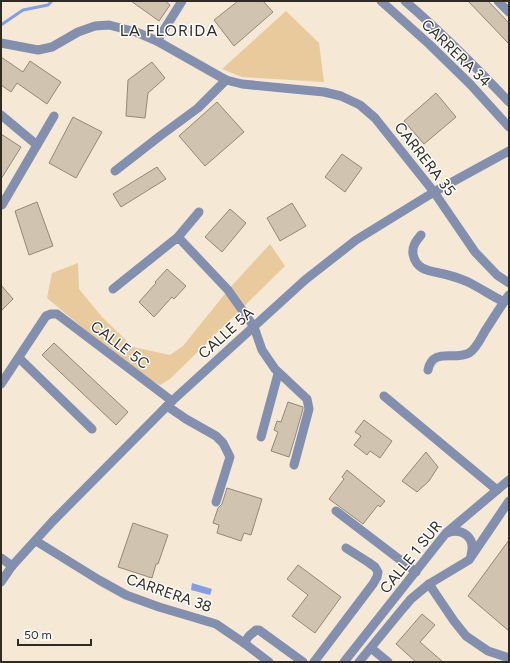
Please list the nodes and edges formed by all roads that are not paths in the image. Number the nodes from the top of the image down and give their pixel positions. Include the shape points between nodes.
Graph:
1 (182, 1) edge
2 (381, 1) edge
3 (405, 1) edge
4 (498, 1) edge
5 (509, 12) edge
6 (157, 41) junction
7 (1, 43) edge
8 (226, 80) junction
9 (509, 102) edge
10 (1, 115) edge
11 (54, 116) dead end
12 (509, 127) edge
13 (37, 145) junction
14 (509, 150) edge
15 (115, 172) dead end
16 (434, 192) junction
17 (2, 206) edge
18 (199, 212) dead end
19 (421, 235) dead end
20 (178, 237) junction
21 (509, 283) edge
22 (114, 289) dead end
23 (506, 299) edge
24 (254, 327) junction
25 (19, 358) junction
26 (428, 370) dead end
27 (278, 374) junction
28 (1, 384) edge
29 (384, 396) dead end
30 (169, 403) junction
31 (92, 429) dead end
32 (261, 437) dead end
33 (294, 465) dead end
34 (509, 480) edge
35 (497, 490) junction
36 (509, 501) edge
37 (216, 502) dead end
38 (336, 510) dead end
39 (446, 533) junction
40 (36, 541) junction
41 (346, 548) dead end
42 (1, 558) edge
43 (469, 560) junction
44 (12, 566) junction
45 (416, 572) junction
46 (1, 582) edge
47 (429, 584) junction
48 (244, 643) junction
49 (371, 648) junction
50 (509, 658) edge
51 (269, 662) edge
52 (304, 662) edge
53 (314, 662) edge
54 (344, 662) edge
55 (359, 662) edge
56 (388, 662) edge

1 - 6 street
2 - 12 street, CARRERA 34 via 465,79
3 - 9 street, CARRERA 34 via 452,43
4 - 5 street
6 - 7 street, CARRERA 35 via 122,28 95,26 78,32 52,47 38,50
6 - 8 street, CARRERA 35
8 - 15 street via 198,108
8 - 16 street, CARRERA 35 via 242,84 324,92 341,96 360,105 375,118
10 - 13 street
11 - 13 street
13 - 17 street
14 - 16 street, CALLE 5A
16 - 21 street, CARRERA 35 via 475,252 497,275
16 - 24 street, CALLE 5A via 356,240 305,280
18 - 20 street
19 - 23 street via 413,248 414,260 419,266 430,272 469,282
20 - 22 street
20 - 24 street via 228,290
23 - 26 street via 477,345 469,353 434,358 429,363
24 - 27 street via 262,350
24 - 30 street, CALLE 5A
25 - 28 street
25 - 30 street, CALLE 5C via 46,316 57,314
25 - 31 street
27 - 32 street
27 - 33 street via 307,399 309,409
29 - 35 street
30 - 37 street, CALLE 5C via 186,419 216,436 230,457
30 - 40 street, CALLE 5A
34 - 35 street, CALLE 1 SUR
35 - 39 street, CALLE 1 SUR
36 - 43 street, CALLE 1 SUR
38 - 45 street
39 - 43 street via 458,531 468,537 473,548
39 - 45 street, CALLE 1 SUR
40 - 44 street, CALLE 5A
40 - 48 street, CARRERA 38 via 126,595 216,624
41 - 53 street via 375,568 378,577
42 - 44 street
43 - 47 street, CALLE 1 SUR
44 - 46 street, CALLE 5A
45 - 54 street, CALLE 1 SUR
47 - 49 street, CALLE 1 SUR via 411,599
47 - 50 street via 466,636 488,652
48 - 51 street, CARRERA 38
48 - 52 street via 252,632 259,630
49 - 55 street, CALLE 1 SUR
49 - 56 street

